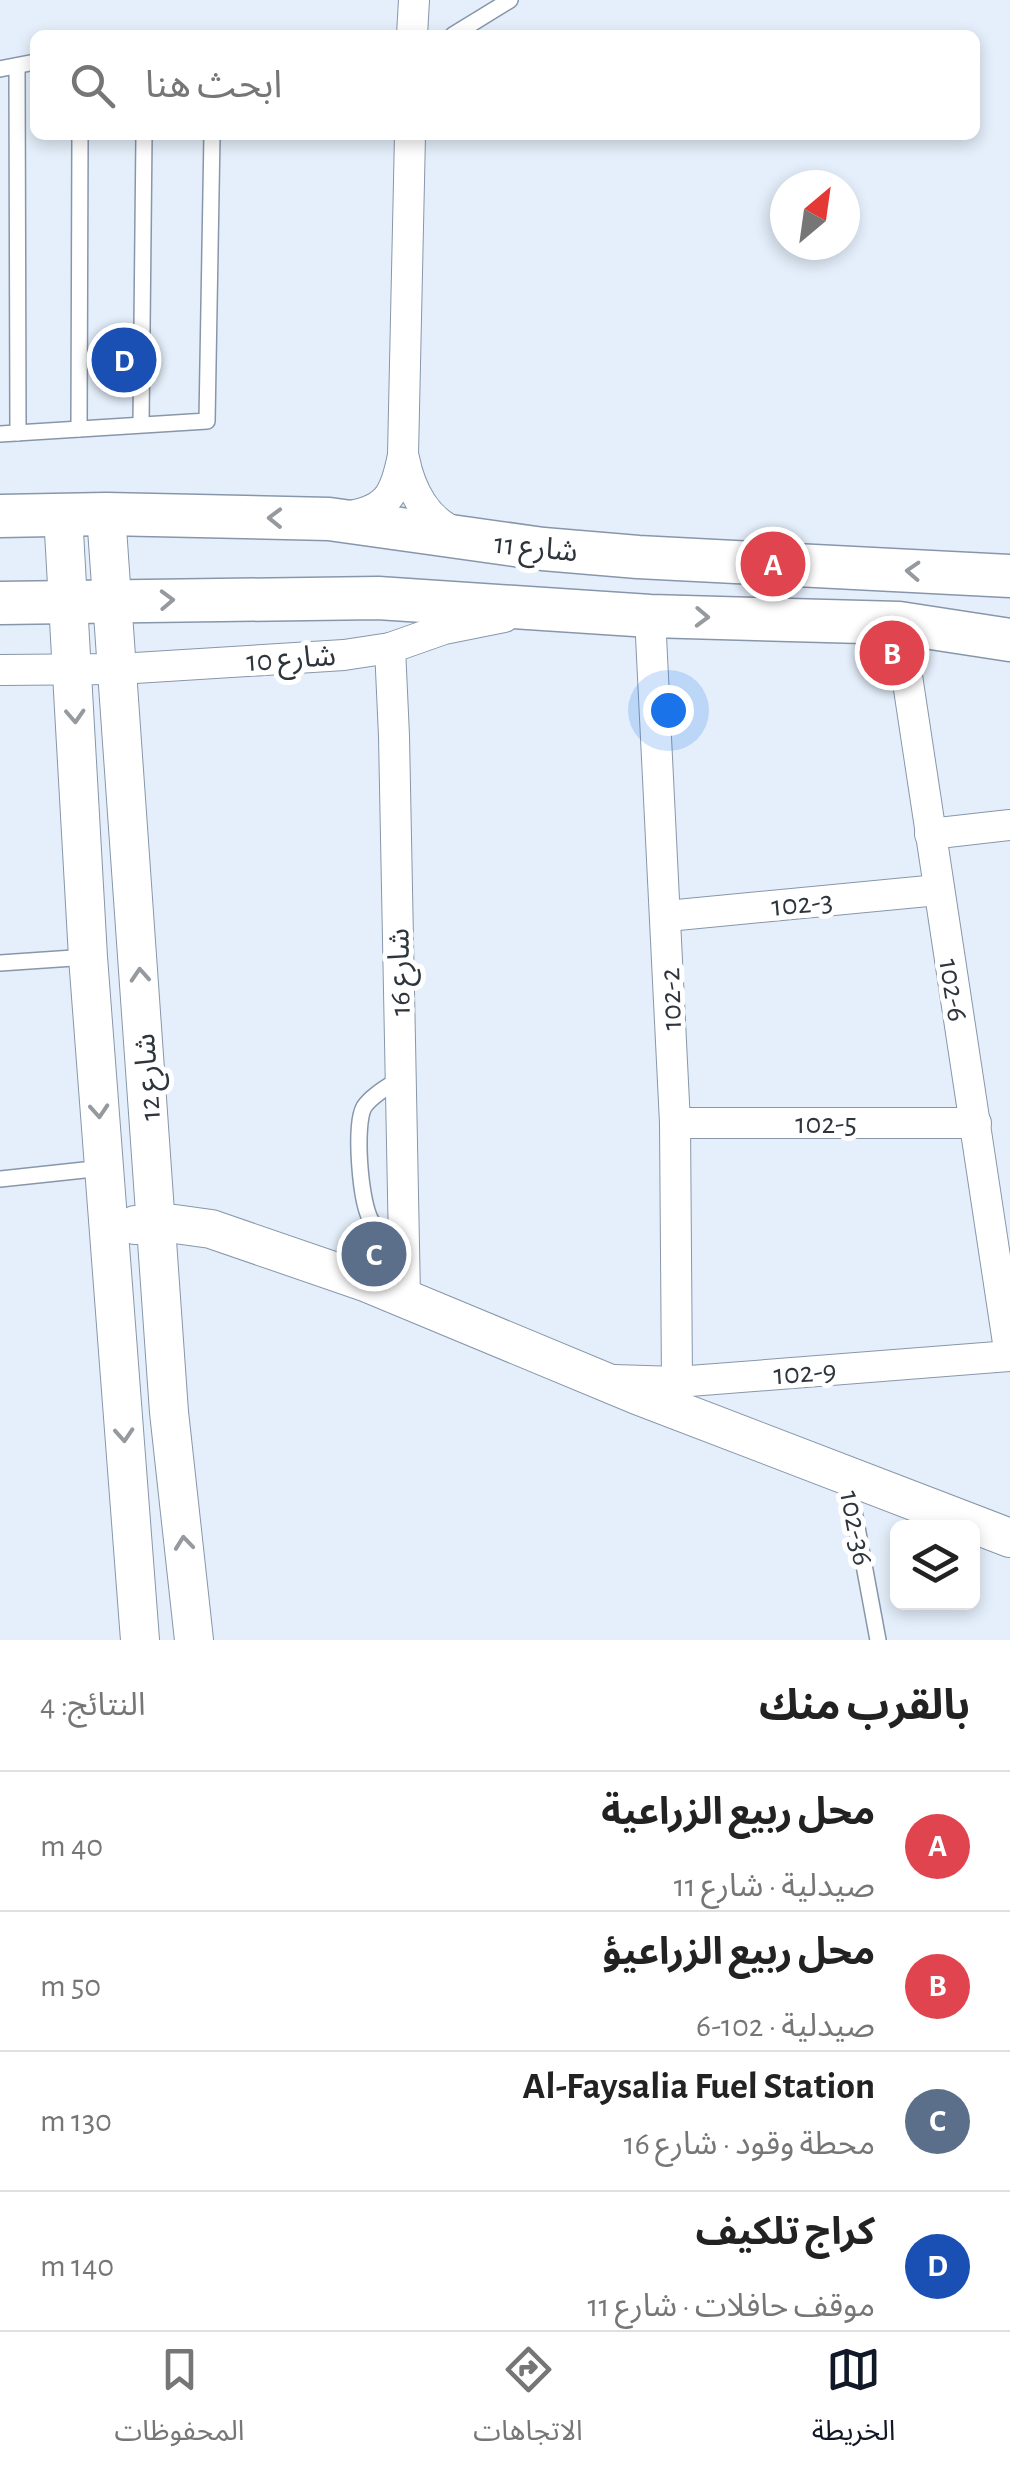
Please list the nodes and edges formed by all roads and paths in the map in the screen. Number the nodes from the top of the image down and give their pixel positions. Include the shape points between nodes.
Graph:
1 (414, 0) edge
2 (510, 0) edge
3 (412, 30) edge
4 (461, 30) edge
5 (30, 63) edge
6 (17, 66) junction
7 (0, 69) edge
8 (80, 140) edge
9 (144, 140) edge
10 (212, 140) edge
11 (410, 140) edge
12 (140, 424) junction
13 (79, 429) junction
14 (18, 433) junction
15 (0, 434) edge
16 (403, 455) junction
17 (63, 514) junction
18 (106, 514) junction
19 (0, 516) edge
20 (329, 519) junction
21 (472, 540) junction
22 (1010, 576) edge
23 (70, 602) junction
24 (115, 602) junction
25 (0, 603) edge
26 (576, 611) junction
27 (650, 616) junction
28 (899, 624) junction
29 (1010, 640) edge
30 (390, 648) junction
31 (72, 669) junction
32 (119, 669) junction
33 (0, 670) edge
34 (1010, 826) edge
35 (930, 834) junction
36 (938, 890) junction
37 (667, 916) junction
38 (88, 957) junction
39 (0, 963) edge
40 (401, 1078) junction
41 (675, 1123) junction
42 (976, 1123) junction
43 (103, 1168) junction
44 (0, 1179) edge
45 (157, 1224) junction
46 (108, 1227) junction
47 (404, 1242) junction
48 (405, 1296) junction
49 (1010, 1356) edge
50 (600, 1380) junction
51 (677, 1382) junction
52 (847, 1475) junction
53 (1010, 1538) edge
54 (140, 1640) edge
55 (194, 1640) edge
56 (878, 1640) edge

1 - 3 street
2 - 4 lane
5 - 6 lane
6 - 7 lane
6 - 14 lane
8 - 13 lane
9 - 12 lane
10 - 12 lane via 206,421
11 - 16 street
12 - 13 lane
13 - 14 lane
14 - 15 lane
16 - 20 street via 392,496 371,513
16 - 21 street via 408,483 426,510
17 - 18 main road, شارع 11
17 - 19 main road, شارع 11
17 - 23 street, شارع 12
20 -> 18 main road, شارع 11
18 - 24 street, شارع 12
20 - 21 main road, شارع 11
22 -> 21 main road, شارع 11 via 638,557
23 - 24 main road, شارع 11
23 - 25 main road, شارع 11
23 - 31 street, شارع 12
24 -> 26 main road, شارع 11 via 378,598
24 - 32 street, شارع 12
26 - 27 main road, شارع 11
26 - 30 street, شارع 10 via 502,617
27 -> 28 main road, شارع 11
27 - 37 street, 102-2
28 - 29 main road, شارع 11
28 - 35 street, 102-6
30 - 32 street, شارع 10
30 - 40 street, شارع 16
31 - 32 street, شارع 10
31 - 33 street, شارع 10
31 -> 38 street, شارع 12
45 -> 32 street, شارع 12
34 - 35 street
35 - 36 street, 102-6
36 - 37 street, 102-3
36 - 42 street, 102-6
37 - 41 street, 102-2
38 - 39 lane
38 -> 43 street, شارع 12
40 - 47 street, شارع 16
40 - 47 lane via 369,1100 359,1122 364,1208 387,1236
41 - 42 street, 102-5
41 - 51 street, 102-2
42 - 49 street, 102-6
43 - 44 lane
43 - 46 street, شارع 12
45 - 46 street
45 - 48 street via 228,1234
55 -> 45 street, شارع 12
46 -> 54 street, شارع 12
47 - 48 street, شارع 16
48 - 50 street
49 - 51 street, 102-9
50 - 51 street, 102-9
50 - 52 street
52 - 53 street
52 - 56 lane, 102-36

